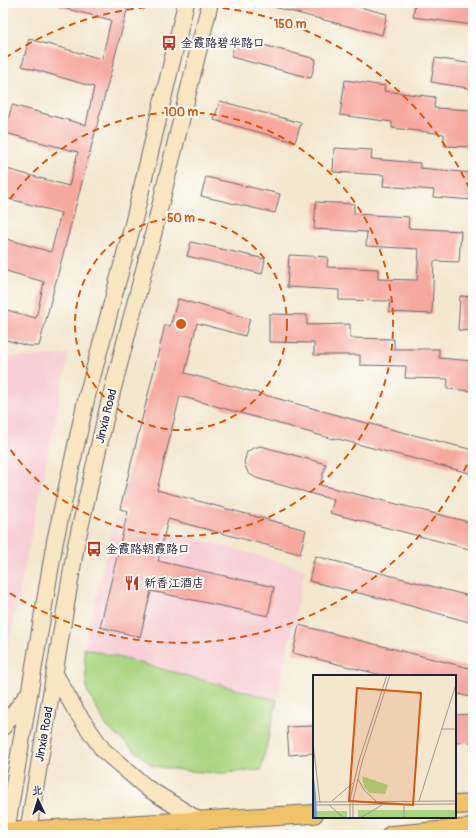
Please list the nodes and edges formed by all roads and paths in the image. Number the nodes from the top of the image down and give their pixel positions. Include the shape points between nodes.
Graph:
1 (186, 3) edge
2 (210, 3) edge
3 (55, 674) junction
4 (30, 691) junction
5 (3, 726) edge
6 (473, 804) edge
7 (456, 805) edge
8 (313, 814) edge
9 (200, 821) junction
10 (473, 828) edge
11 (5, 833) edge
12 (28, 833) edge
13 (390, 835) edge

1 - 4 main road, Jinxia Road via 86,400 55,541
2 - 3 main road, Jinxia Road via 107,411 76,545
3 - 9 main road via 76,711 103,750 147,788
3 - 12 main road, Jinxia Road
4 - 5 main road
4 - 11 main road, Jinxia Road
6 - 7 main road
8 - 9 main road
9 - 12 main road
10 - 13 main road
11 - 12 main road

